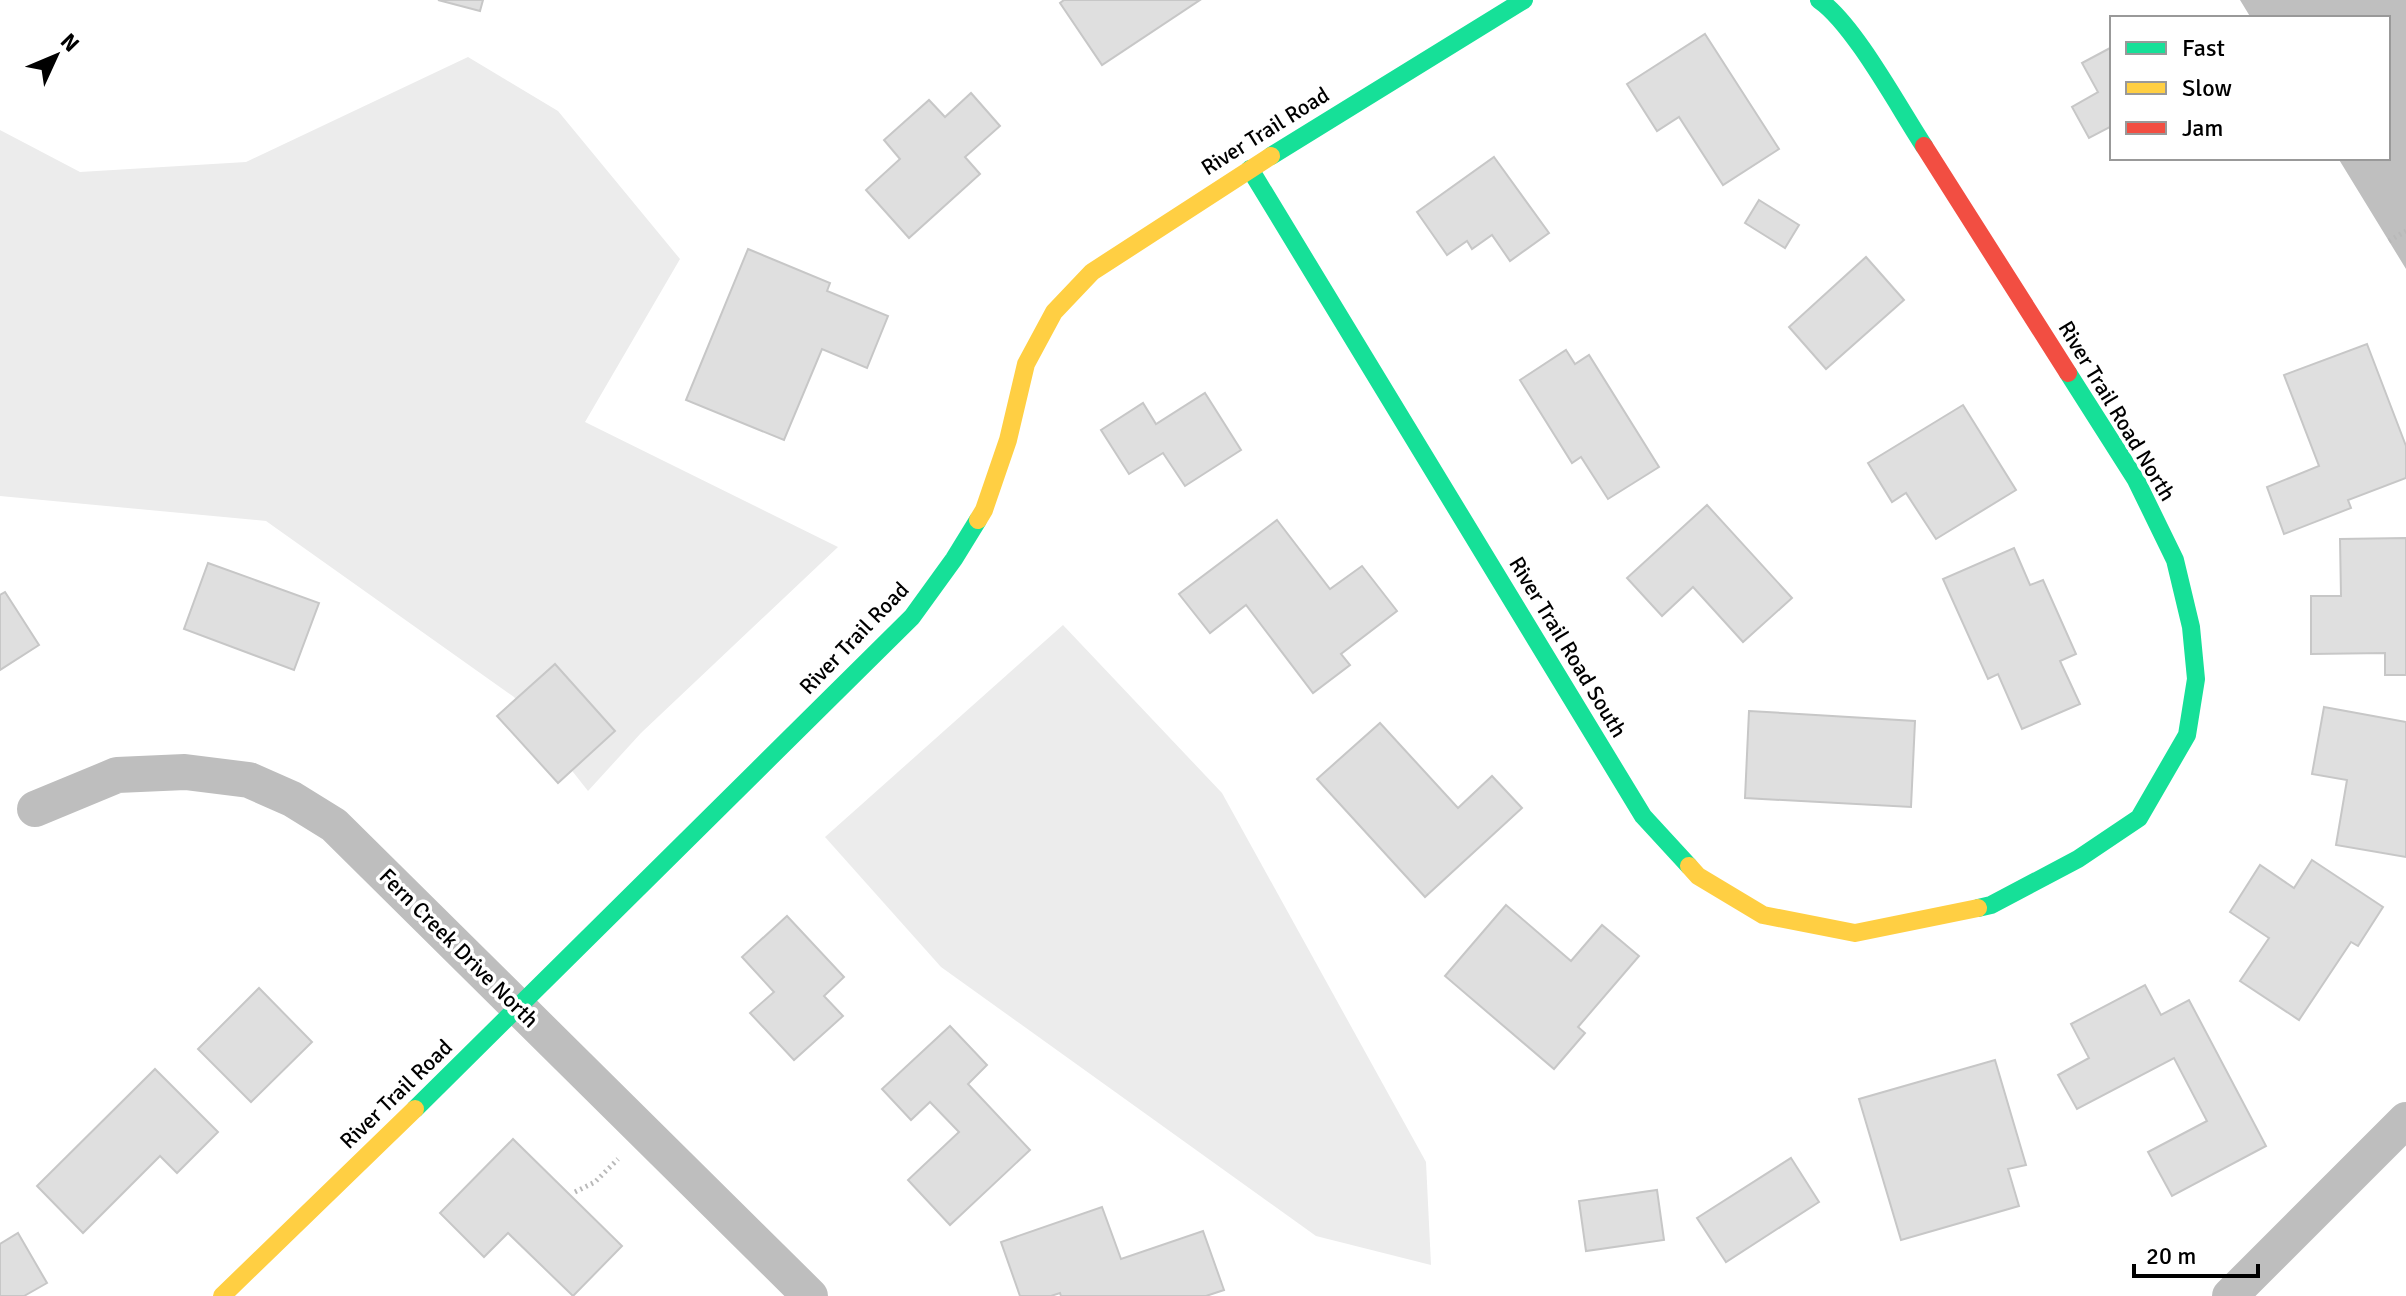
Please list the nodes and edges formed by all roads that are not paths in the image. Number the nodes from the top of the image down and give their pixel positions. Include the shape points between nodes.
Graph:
1 (1524, 0) edge
2 (1819, 0) edge
3 (1250, 169) junction
4 (35, 809) dead end
5 (1991, 905) joint
6 (519, 1008) junction
7 (2406, 1120) edge
8 (222, 1296) edge
9 (810, 1296) edge
10 (2230, 1296) edge

1 - 3 street, River Trail Road
2 - 5 street, River Trail Road North via 1862,49 2136,480 2175,560 2191,627 2196,679 2187,735 2139,818 2078,859
3 - 5 street, River Trail Road South via 1643,816 1698,876 1763,915 1855,933
3 - 6 street, River Trail Road via 1092,272 1054,312 1026,364 984,510 912,617
4 - 6 street, Fern Creek Drive North via 117,775 185,772 249,780 334,825
6 - 8 street, River Trail Road
6 - 9 street, Fern Creek Drive North
7 - 10 street

